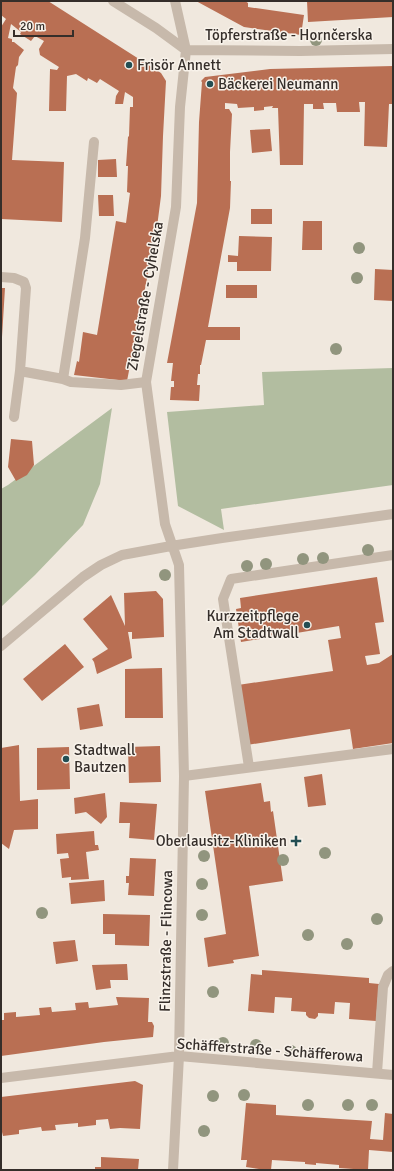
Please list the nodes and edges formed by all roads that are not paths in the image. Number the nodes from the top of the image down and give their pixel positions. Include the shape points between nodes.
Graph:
1 (113, 1) edge
2 (175, 1) edge
3 (393, 49) edge
4 (186, 50) junction
5 (94, 142) dead end
6 (1, 277) edge
7 (20, 371) junction
8 (63, 379) junction
9 (146, 382) junction
10 (14, 417) dead end
11 (393, 514) edge
12 (171, 546) junction
13 (393, 555) edge
14 (1, 646) edge
15 (393, 749) edge
16 (249, 767) junction
17 (184, 776) junction
18 (393, 971) edge
19 (179, 1056) junction
20 (377, 1073) junction
21 (393, 1075) edge
22 (1, 1078) edge
23 (173, 1170) edge

1 - 4 street
2 - 4 street, Ziegelstraße - Cyhelska
3 - 4 street, Töpferstraße - Hornčerska
4 - 9 street, Ziegelstraße - Cyhelska via 180,108 176,207
5 - 8 street via 85,238
6 - 7 street via 24,282 26,288
7 - 8 street
7 - 10 street
8 - 9 street via 70,382 121,386
9 - 12 street, Ziegelstraße - Cyhelska via 164,524
11 - 12 street
12 - 14 street via 122,555 101,565 83,577
12 - 17 street, Flinzstraße - Flincowa via 179,565
13 - 16 street via 230,580 223,599
15 - 16 street
16 - 17 street
17 - 19 street, Flinzstraße - Flincowa
18 - 20 street via 388,975 383,987
19 - 20 street, Schäfferstraße - Schäfferowa
19 - 22 street, Schäfferstraße - Schäfferowa
19 - 23 street, Flinzstraße - Flincowa
20 - 21 street, Schäfferstraße - Schäfferowa

